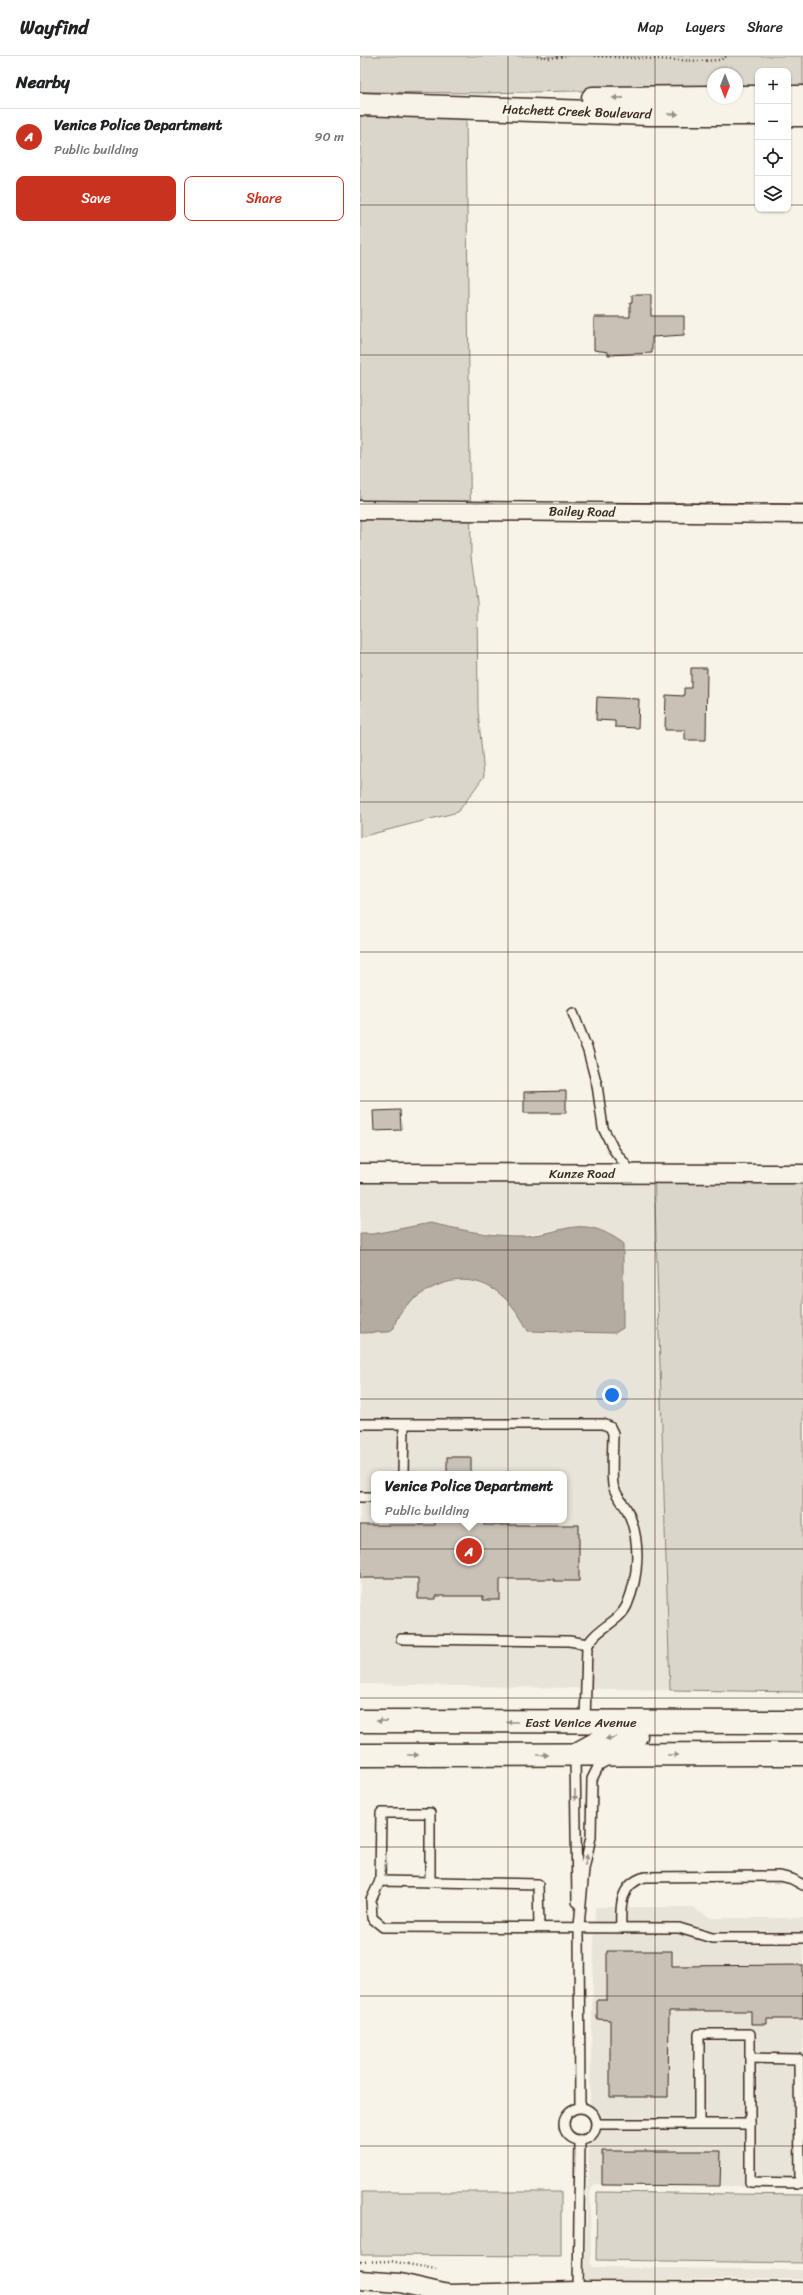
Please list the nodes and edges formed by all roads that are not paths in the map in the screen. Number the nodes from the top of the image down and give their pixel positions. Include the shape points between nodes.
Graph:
1 (707, 97) edge
2 (743, 97) edge
3 (755, 97) edge
4 (791, 97) edge
5 (803, 97) edge
6 (360, 104) edge
7 (396, 104) junction
8 (755, 114) edge
9 (791, 115) edge
10 (803, 115) edge
11 (360, 510) edge
12 (803, 514) edge
13 (573, 1013) dead end
14 (360, 1173) edge
15 (632, 1173) junction
16 (803, 1174) edge
17 (360, 1424) edge
18 (404, 1425) junction
19 (404, 1471) edge
20 (360, 1497) edge
21 (371, 1497) edge
22 (401, 1639) dead end
23 (588, 1644) junction
24 (360, 1721) edge
25 (585, 1722) junction
26 (803, 1722) edge
27 (803, 1731) edge
28 (803, 1754) edge
29 (360, 1755) edge
30 (635, 1755) junction
31 (575, 1756) junction
32 (380, 1881) junction
33 (430, 1882) junction
34 (803, 1885) edge
35 (539, 1927) junction
36 (579, 1927) junction
37 (621, 1928) junction
38 (803, 1938) edge
39 (750, 2058) junction
40 (580, 2107) junction
41 (597, 2124) junction
42 (699, 2124) junction
43 (750, 2124) junction
44 (580, 2140) junction
45 (364, 2285) edge
46 (578, 2291) junction
47 (803, 2292) edge

1 -> 7 main road, Hatchett Creek Boulevard
2 - 3 main road
4 - 5 main road
6 - 7 main road, Hatchett Creek Boulevard
7 -> 8 main road, Hatchett Creek Boulevard via 641,114
9 - 10 main road
11 - 12 street, Bailey Road
13 - 15 lane via 588,1051 604,1128 614,1150
14 - 15 street, Kunze Road
15 - 16 street, Kunze Road
17 - 18 lane
18 - 19 lane
18 - 23 lane via 602,1424 610,1427 613,1433 613,1486 633,1522 636,1574 626,1607
20 - 21 lane
22 - 23 lane via 569,1641
23 - 25 lane
25 -> 24 main road, East Venice Avenue
25 - 26 main road, East Venice Avenue
27 -> 31 main road via 771,1735 623,1736 600,1741
30 -> 28 main road
29 -> 31 main road
30 - 31 main road
36 -> 30 lane via 584,1870 592,1829 592,1779 595,1770 605,1761
31 -> 36 lane via 576,1886
32 - 33 lane
32 - 33 lane via 381,1813 430,1813
32 - 35 lane via 371,1900 372,1918 383,1927
33 - 35 lane via 538,1884
34 - 37 lane via 792,1878 780,1876 645,1877 631,1884 622,1895
35 - 36 lane
36 - 37 lane
36 - 40 lane
37 - 38 lane via 679,1928 712,1938
39 - 42 lane via 750,2034 699,2034
39 - 43 lane
39 - 43 lane via 799,2059 800,2183 750,2182
40 - 41 lane via 591,2111
40 - 44 lane via 567,2114 564,2124 570,2137
41 - 42 lane
41 - 44 lane via 591,2136
42 - 43 lane
44 - 46 lane
45 - 46 street via 400,2283 448,2294
46 - 47 street

